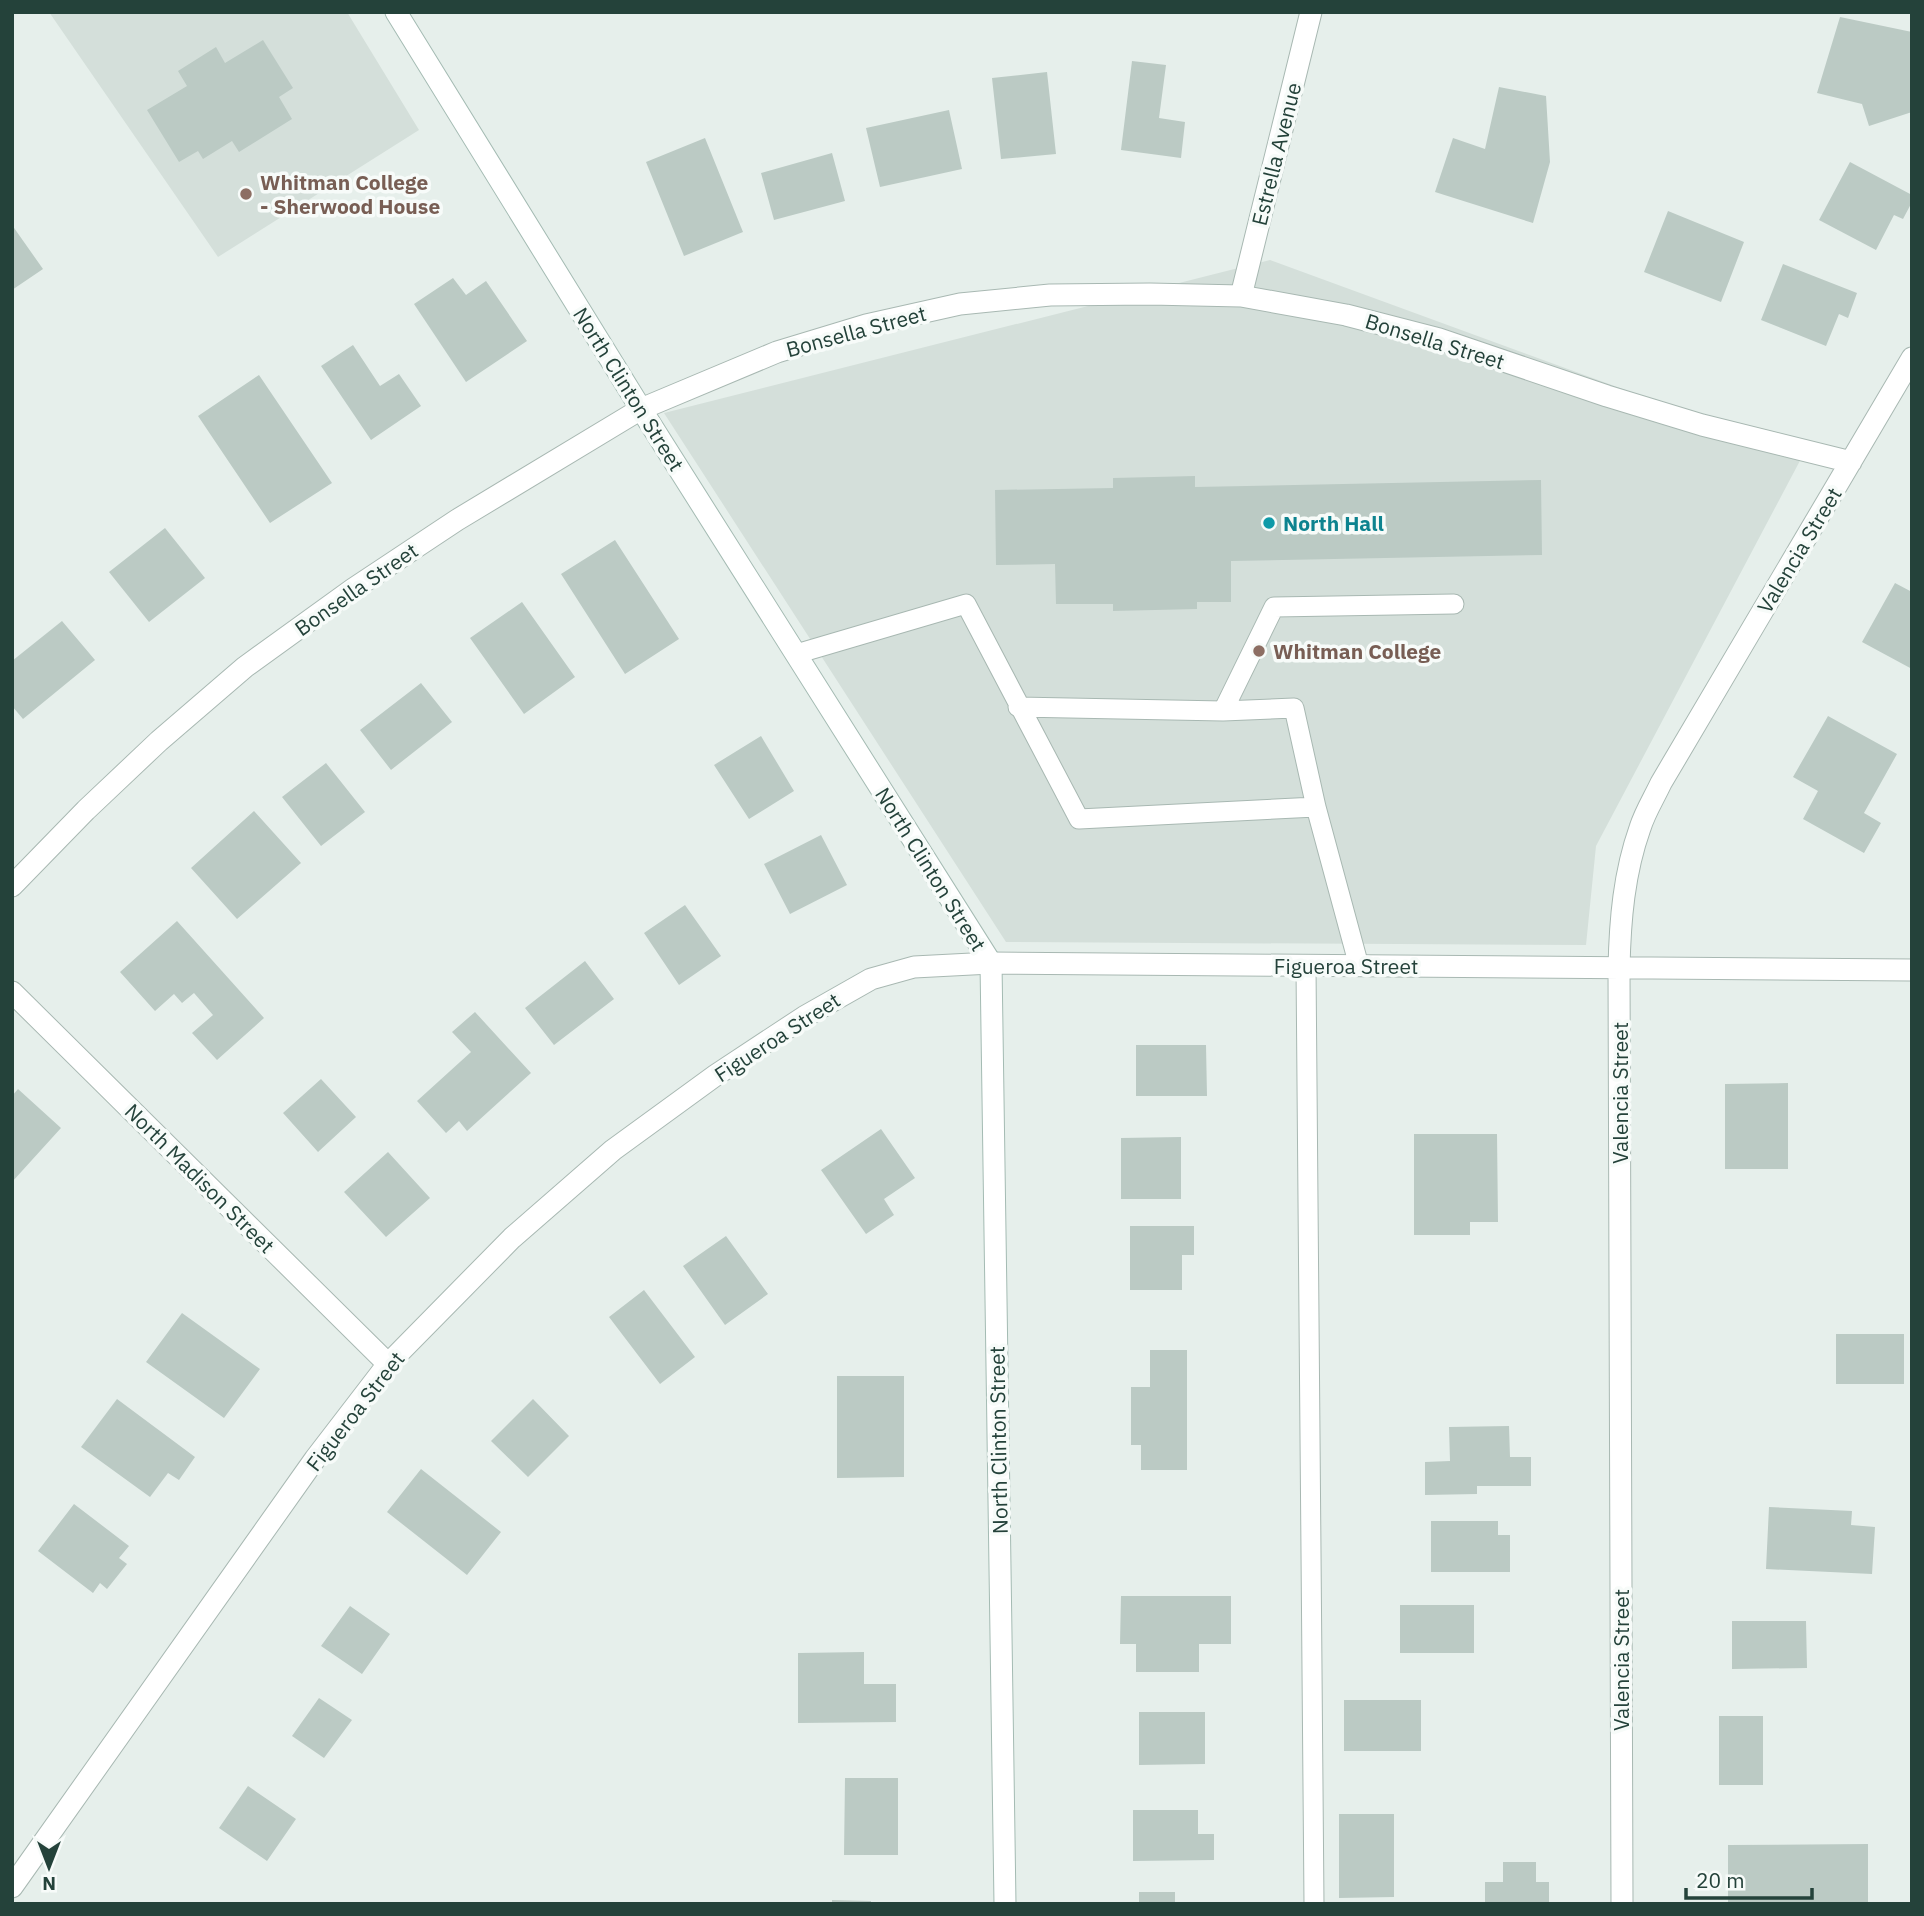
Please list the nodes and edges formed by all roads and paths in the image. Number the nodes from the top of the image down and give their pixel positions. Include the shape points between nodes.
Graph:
1 (396, 12) edge
2 (1311, 12) edge
3 (1241, 296) junction
4 (1912, 358) edge
5 (641, 409) junction
6 (1851, 462) junction
7 (1454, 604) dead end
8 (796, 654) junction
9 (1018, 707) junction
10 (1223, 711) junction
11 (1316, 807) junction
12 (12, 886) edge
13 (990, 963) junction
14 (1306, 966) junction
15 (1359, 966) junction
16 (1619, 968) junction
17 (1912, 970) edge
18 (12, 992) edge
19 (388, 1364) junction
20 (12, 1887) edge
21 (1005, 1904) edge
22 (1314, 1904) edge
23 (1622, 1904) edge

1 - 5 street, North Clinton Street
2 - 3 street, Estrella Avenue
3 - 5 street, Bonsella Street via 1051,295 960,304 866,325 777,352
3 - 6 street, Bonsella Street via 1346,315 1439,339 1702,425
4 - 6 street, Valencia Street
5 - 8 street, North Clinton Street
5 - 12 street, Bonsella Street via 457,520 245,667 159,741
6 - 16 street, Valencia Street via 1640,826 1627,873
7 - 10 lane via 1274,607
8 - 9 lane via 966,604
8 - 13 street, North Clinton Street
9 - 10 lane
9 - 11 lane via 1079,819
10 - 11 lane via 1294,708
11 - 15 lane
13 - 14 street, Figueroa Street
13 - 19 street, Figueroa Street via 914,967 871,979 782,1031 613,1150 512,1238
13 - 21 street, North Clinton Street
14 - 15 street, Figueroa Street
14 - 22 lane
15 - 16 street, Figueroa Street
16 - 17 street, Figueroa Street
16 - 23 street, Valencia Street
18 - 19 street, North Madison Street
19 - 20 street, Figueroa Street via 315,1459

